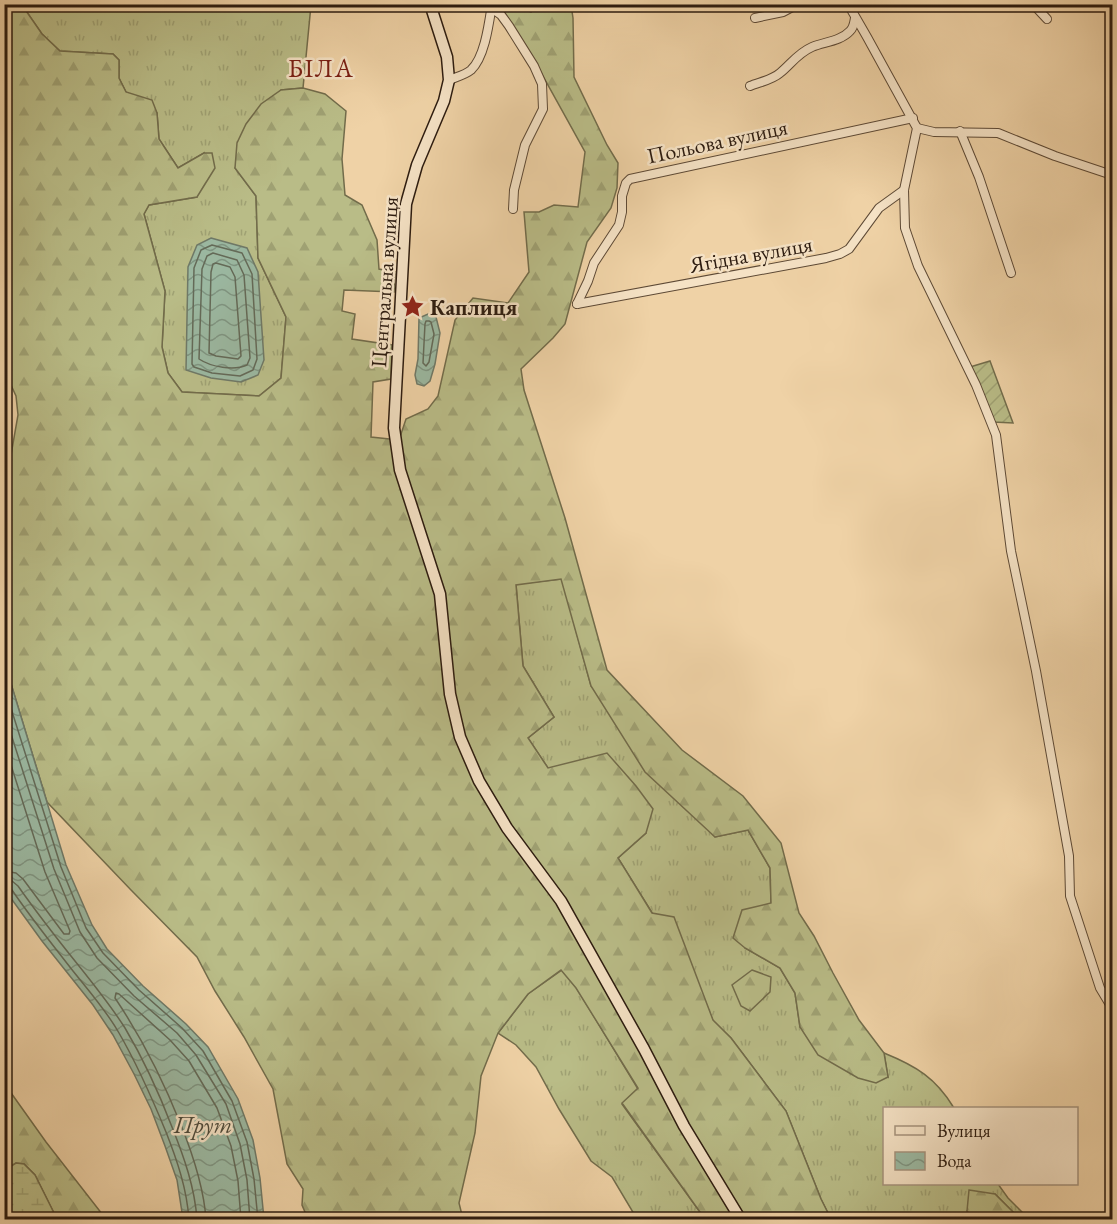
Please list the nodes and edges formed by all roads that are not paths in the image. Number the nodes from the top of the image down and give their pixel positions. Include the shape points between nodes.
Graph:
1 (430, 4) edge
2 (798, 4) edge
3 (848, 4) edge
4 (1033, 4) edge
5 (492, 6) edge
6 (855, 17) junction
7 (755, 18) dead end
8 (1047, 19) dead end
9 (449, 80) junction
10 (750, 86) dead end
11 (913, 118) junction
12 (917, 128) junction
13 (960, 131) junction
14 (1113, 175) edge
15 (904, 190) junction
16 (513, 210) dead end
17 (1011, 273) dead end
18 (577, 304) joint
19 (1113, 1008) edge
20 (741, 1220) edge

1 - 9 main road, Центральна вулиця via 447,57
2 - 7 street
3 - 6 street
4 - 8 street
5 - 9 street via 478,62 470,71
5 - 16 street via 509,26 542,84 543,109 525,145
6 - 10 street via 850,32 800,53 776,77
6 - 11 street
9 - 20 main road, Центральна вулиця via 406,204 394,428 400,470 440,594 450,694 460,738 479,781 507,828 561,901 684,1126
11 - 12 street
11 - 18 street, Польова вулиця via 630,178 622,196 619,225 594,263
12 - 13 street
12 - 15 street
13 - 14 street via 998,133
13 - 17 street
15 - 18 street, Ягідна вулиця via 879,208 849,249 840,254
15 - 19 street via 905,228 918,266 996,435 1011,551 1069,856 1070,896 1100,988

